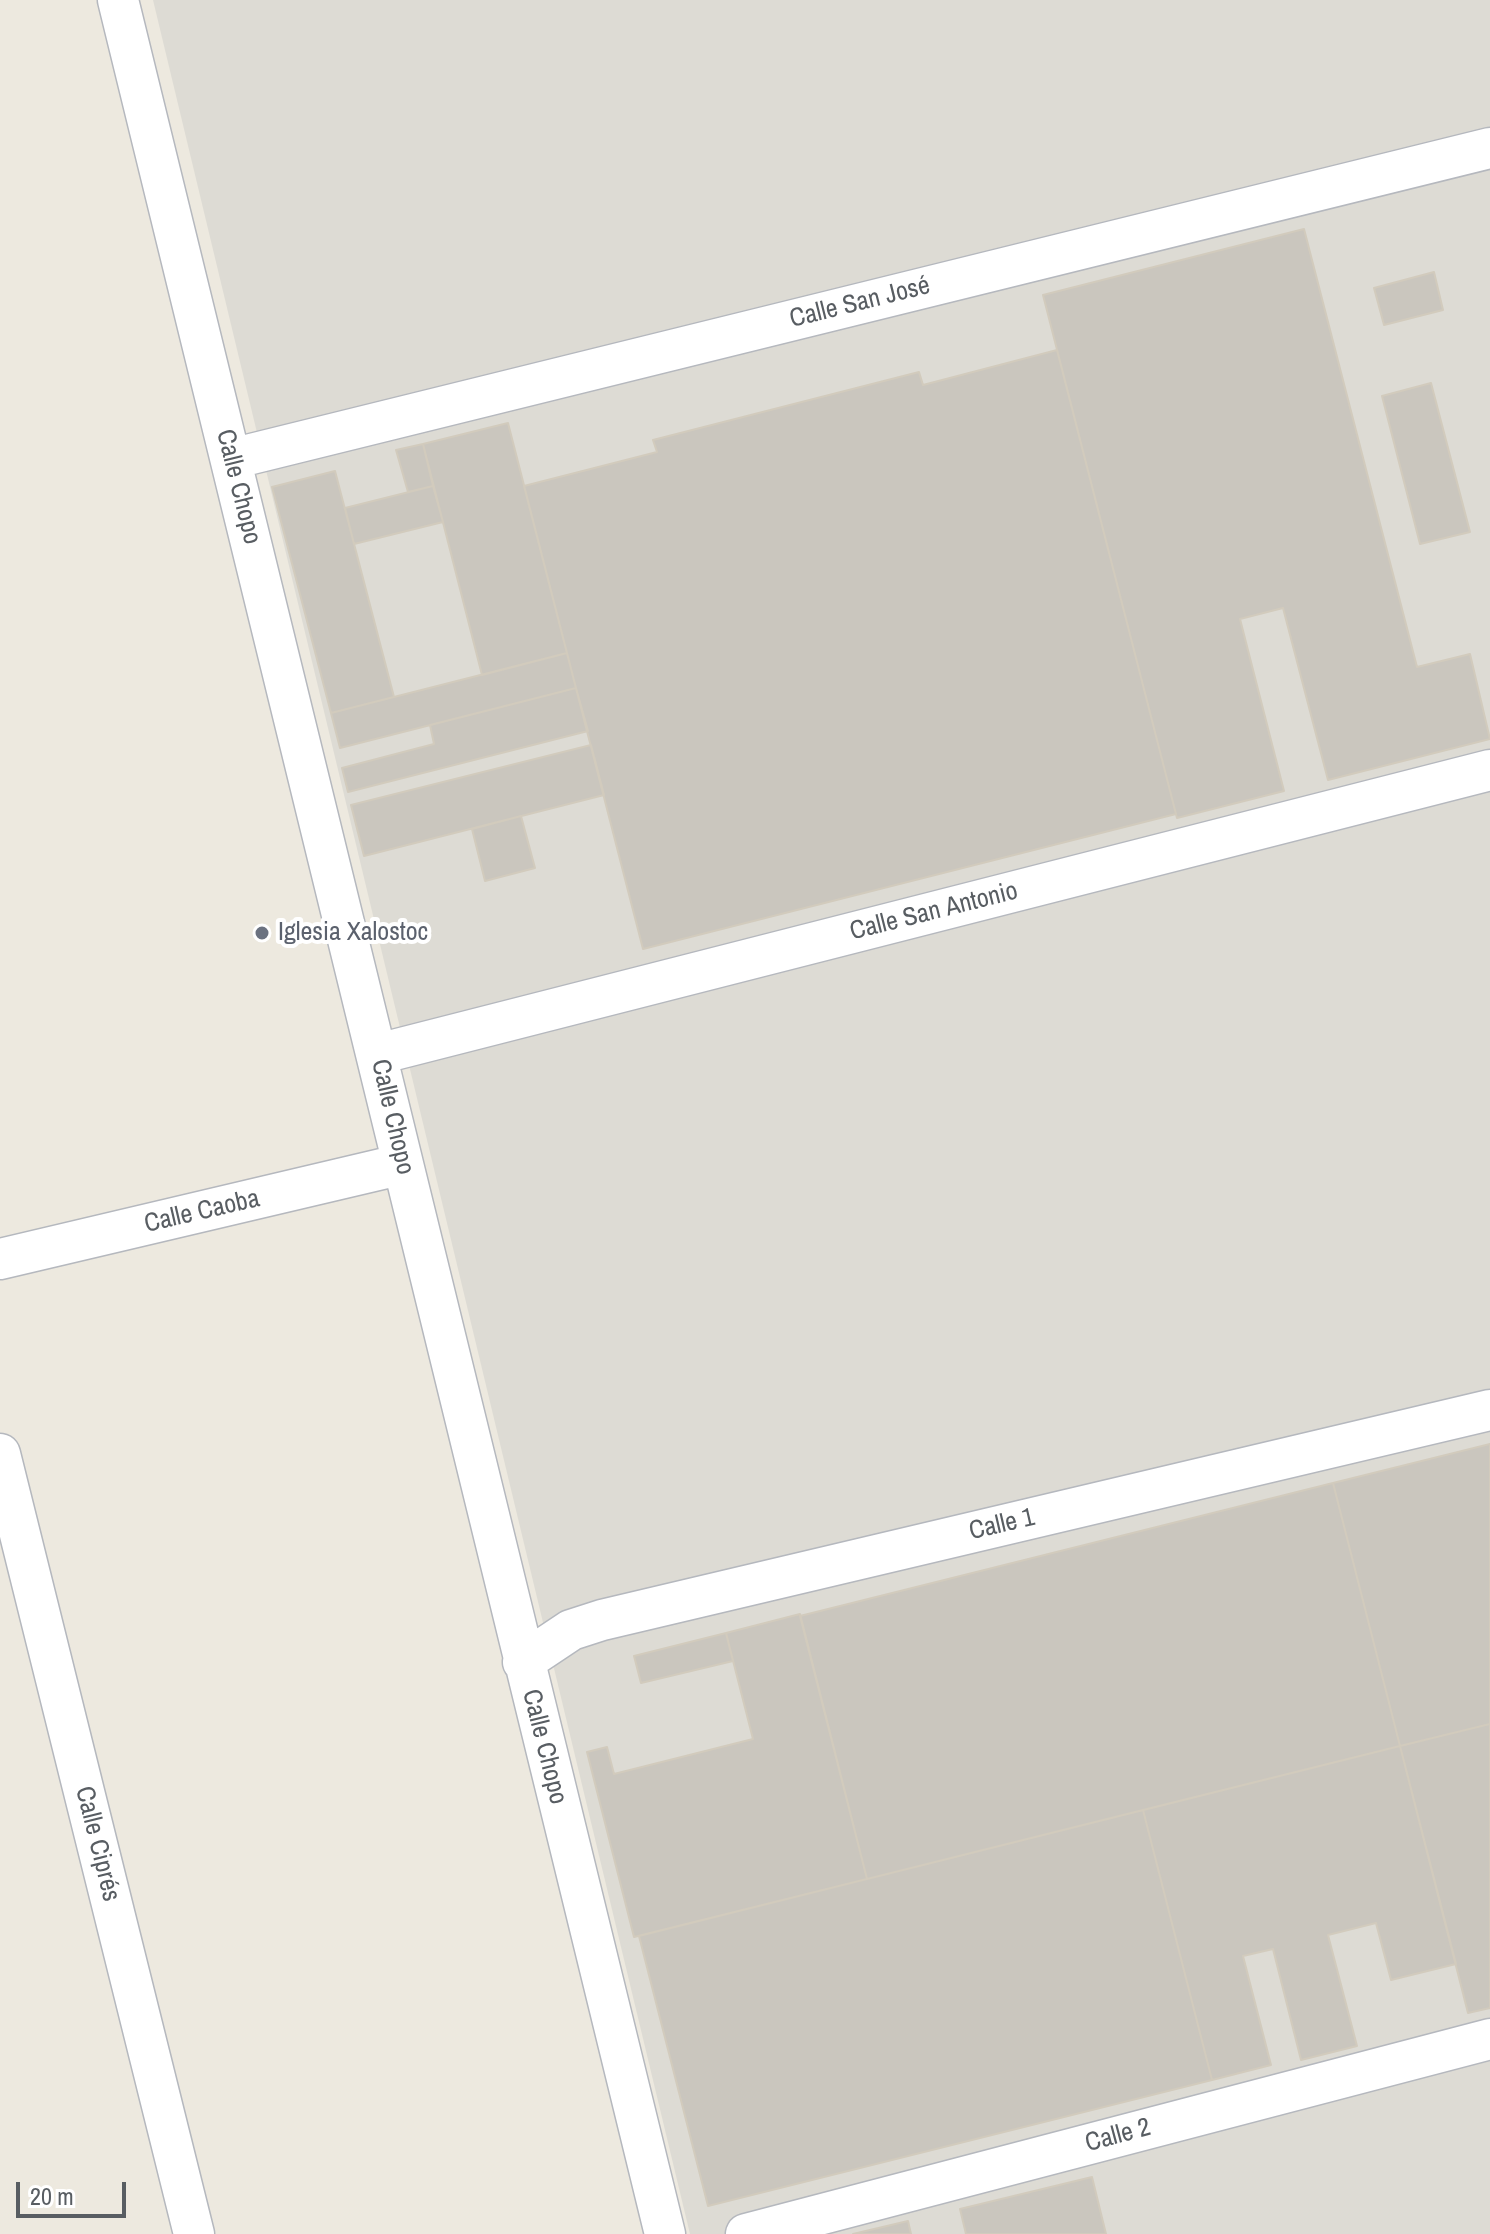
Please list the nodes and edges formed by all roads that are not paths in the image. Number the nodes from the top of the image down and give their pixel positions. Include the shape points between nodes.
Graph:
1 (118, 0) edge
2 (1490, 148) edge
3 (231, 459) junction
4 (1490, 770) edge
5 (378, 1054) junction
6 (403, 1164) junction
7 (0, 1259) edge
8 (1490, 1410) edge
9 (0, 1454) edge
10 (523, 1662) junction
11 (1490, 2039) edge
12 (194, 2234) edge
13 (665, 2234) edge
14 (746, 2234) edge

1 - 3 street, Calle Chopo
2 - 3 street, Calle San José
3 - 5 street, Calle Chopo
4 - 5 street, Calle San Antonio
5 - 6 street, Calle Chopo
6 - 7 street, Calle Caoba
6 - 10 street, Calle Chopo
8 - 10 street, Calle 1 via 602,1620 571,1630
9 - 12 street, Calle Ciprés
10 - 13 street, Calle Chopo
11 - 14 street, Calle 2

